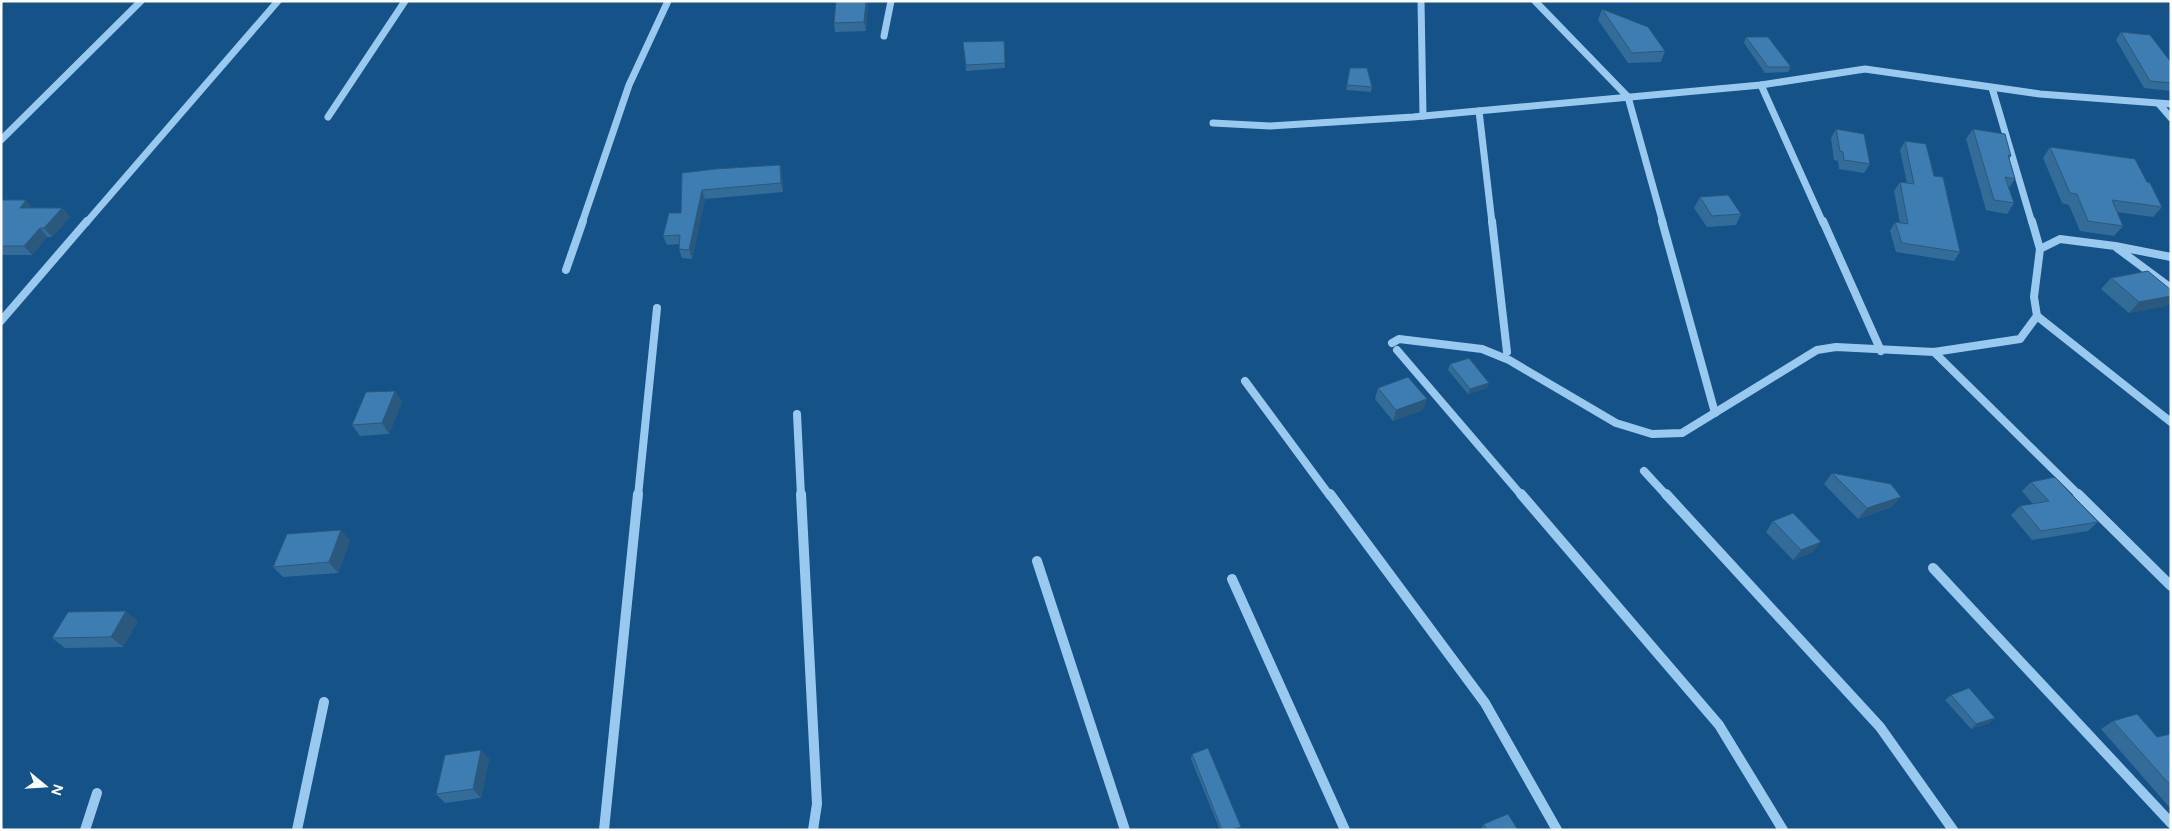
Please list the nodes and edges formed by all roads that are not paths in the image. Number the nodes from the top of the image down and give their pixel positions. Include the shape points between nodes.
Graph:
1 (141, 1) edge
2 (278, 1) edge
3 (406, 1) edge
4 (668, 1) edge
5 (891, 1) edge
6 (1421, 1) edge
7 (1535, 1) edge
8 (884, 36) dead end
9 (1761, 85) junction
10 (1992, 88) junction
11 (1628, 97) junction
12 (2159, 104) junction
13 (2171, 104) edge
14 (1479, 111) junction
15 (1423, 116) junction
16 (328, 117) dead end
17 (2171, 118) edge
18 (1213, 124) dead end
19 (1, 140) edge
20 (2115, 246) junction
21 (2040, 249) junction
22 (2171, 257) edge
23 (566, 270) dead end
24 (2171, 288) edge
25 (657, 308) dead end
26 (2037, 316) junction
27 (1, 321) edge
28 (1881, 351) junction
29 (1508, 352) dead end
30 (1934, 352) junction
31 (1245, 381) dead end
32 (1715, 413) junction
33 (797, 414) dead end
34 (2171, 422) edge
35 (1644, 472) dead end
36 (1037, 561) dead end
37 (1933, 568) dead end
38 (1232, 579) dead end
39 (2171, 586) edge
40 (324, 702) dead end
41 (97, 793) dead end
42 (2171, 823) edge
43 (85, 830) edge
44 (297, 830) edge
45 (604, 830) edge
46 (813, 830) edge
47 (1124, 830) edge
48 (1345, 830) edge
49 (1557, 830) edge
50 (1783, 830) edge
51 (1953, 830) edge

1 - 19 street
2 - 27 street
3 - 16 street
4 - 23 street via 629,85
5 - 8 street
6 - 15 street
7 - 11 street
9 - 10 street via 1865,69
9 - 11 street
9 - 28 street
10 - 12 street
10 - 21 street
11 - 14 street
11 - 32 street
12 - 13 street
12 - 17 street
14 - 15 street
14 - 29 street
15 - 18 street via 1270,126
20 - 21 street via 2060,239
20 - 22 street
20 - 24 street
21 - 26 street via 2034,296
25 - 45 street
26 - 30 street via 2020,339
26 - 34 street
28 - 30 street
28 - 32 street via 1836,347 1817,350
30 - 39 street
31 - 49 street via 1485,703
32 - 50 street via 1682,434 1652,434 1616,423 1509,360 1482,349 1399,339 1394,346 1719,725
33 - 46 street via 817,804
35 - 51 street via 1880,728
36 - 47 street
37 - 42 street
38 - 48 street
40 - 44 street
41 - 43 street

